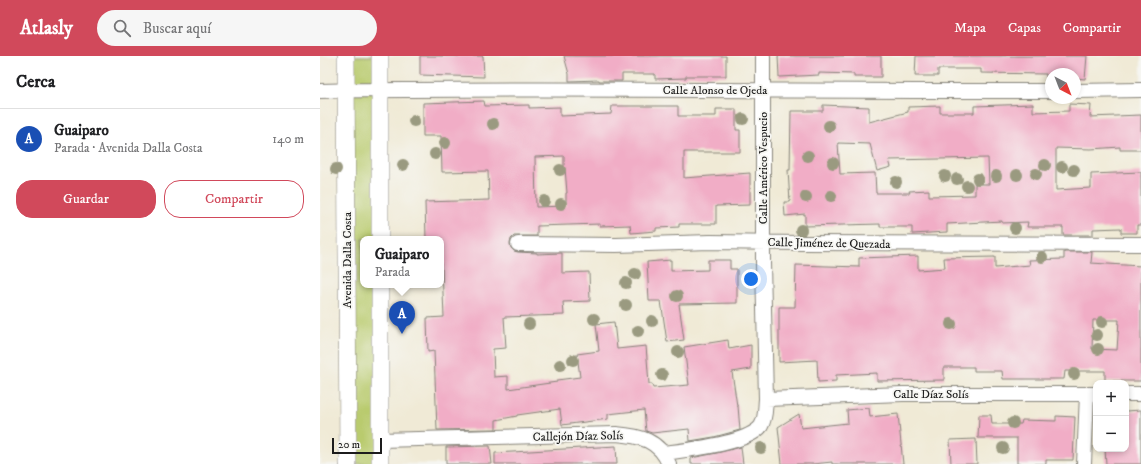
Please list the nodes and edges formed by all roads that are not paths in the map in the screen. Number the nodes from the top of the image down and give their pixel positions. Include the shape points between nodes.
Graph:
1 (346, 56) edge
2 (380, 56) edge
3 (763, 56) edge
4 (346, 90) junction
5 (380, 90) junction
6 (763, 90) junction
7 (1141, 90) edge
8 (320, 91) edge
9 (1045, 91) edge
10 (1081, 91) edge
11 (380, 236) edge
12 (763, 243) junction
13 (518, 244) dead end
14 (1141, 244) edge
15 (380, 288) edge
16 (1092, 394) edge
17 (1129, 394) edge
18 (1141, 394) edge
19 (766, 399) junction
20 (380, 440) junction
21 (667, 459) edge
22 (348, 464) edge
23 (380, 464) edge
24 (1084, 464) edge

1 - 4 street, Avenida Dalla Costa
2 - 5 street
3 - 6 street, Calle Américo Vespucio
4 - 5 street, Calle Alonso de Ojeda
4 - 8 street, Calle Alonso de Ojeda
4 - 22 street, Avenida Dalla Costa
5 - 6 street, Calle Alonso de Ojeda
5 - 11 street
6 - 9 street, Calle Alonso de Ojeda
6 - 12 street, Calle Américo Vespucio
7 - 10 street
12 - 13 street, Calle Jiménez de Quezada
12 - 14 street, Calle Jiménez de Quezada
12 - 19 street, Calle Américo Vespucio
15 - 20 street
16 - 19 street, Calle Díaz Solís via 903,394
16 - 24 street
17 - 18 street
19 - 21 street, Callejón Díaz Solís via 765,418 756,431 745,437
20 - 21 street, Callejón Díaz Solís via 616,434 646,440 654,444
20 - 23 street

